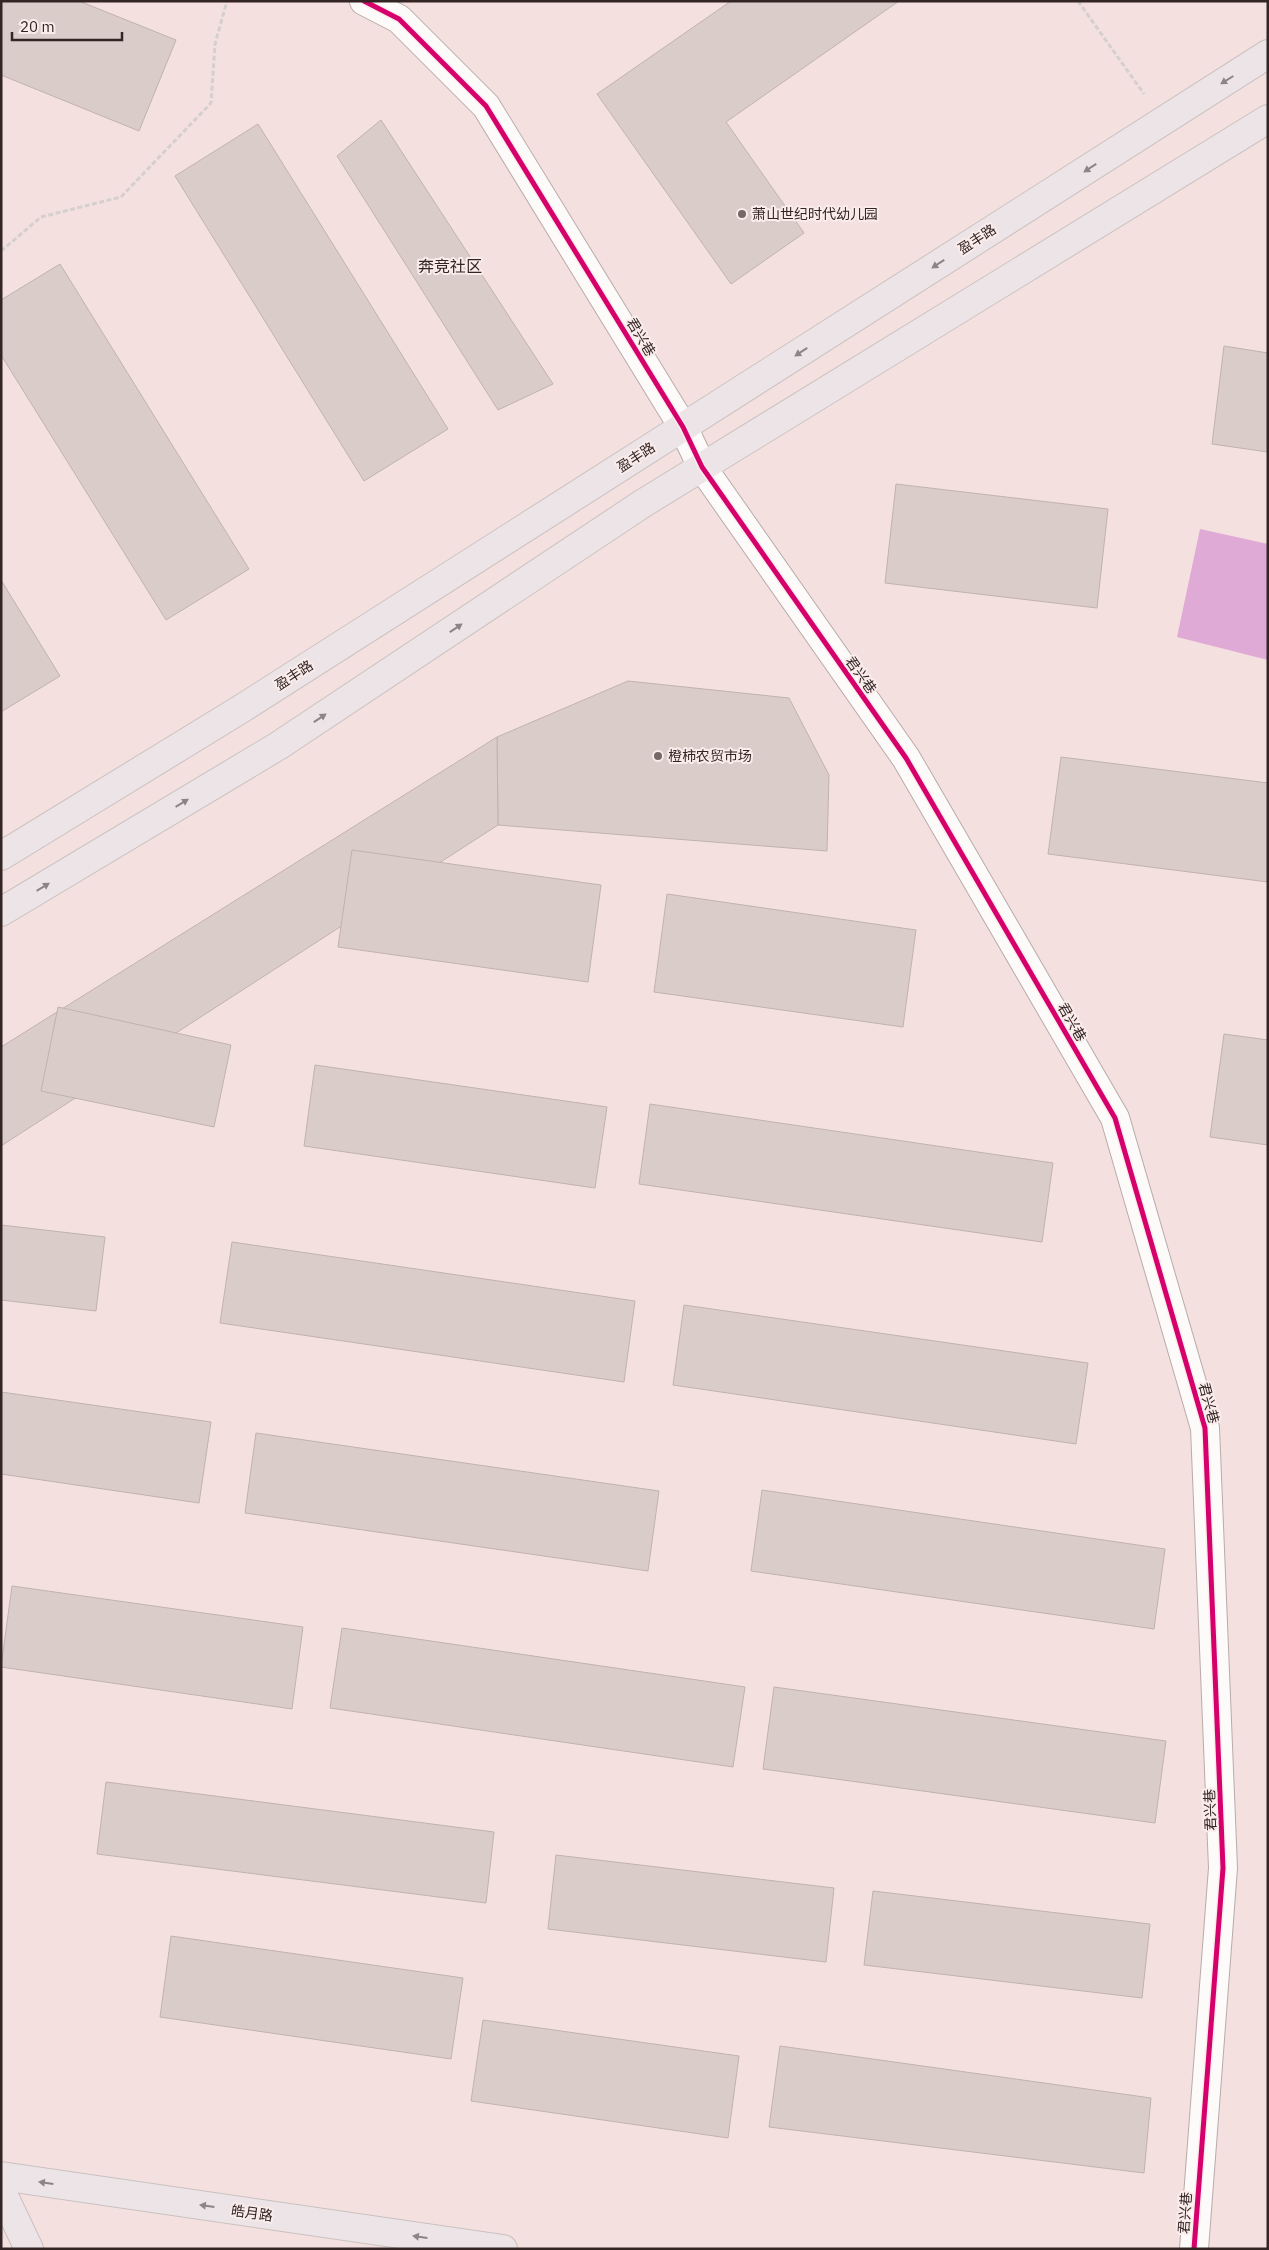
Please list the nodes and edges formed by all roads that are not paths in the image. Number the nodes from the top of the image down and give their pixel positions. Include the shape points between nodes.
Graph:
1 (364, 1) edge
2 (1268, 54) edge
3 (1268, 119) edge
4 (683, 427) junction
5 (702, 467) junction
6 (1, 856) edge
7 (1, 912) edge
8 (1, 2176) edge
9 (1, 2190) edge
10 (29, 2249) edge
11 (502, 2249) edge
12 (1194, 2249) edge

1 - 4 street, 君兴巷 via 399,19 486,106
2 -> 4 main road, 盈丰路
3 - 5 main road
4 - 5 street, 君兴巷
4 - 6 main road, 盈丰路 via 249,704
7 -> 5 main road via 278,746
5 - 12 street, 君兴巷 via 906,758 1115,1118 1205,1428 1223,1868
11 -> 8 main road, 皓月路
9 - 10 main road

